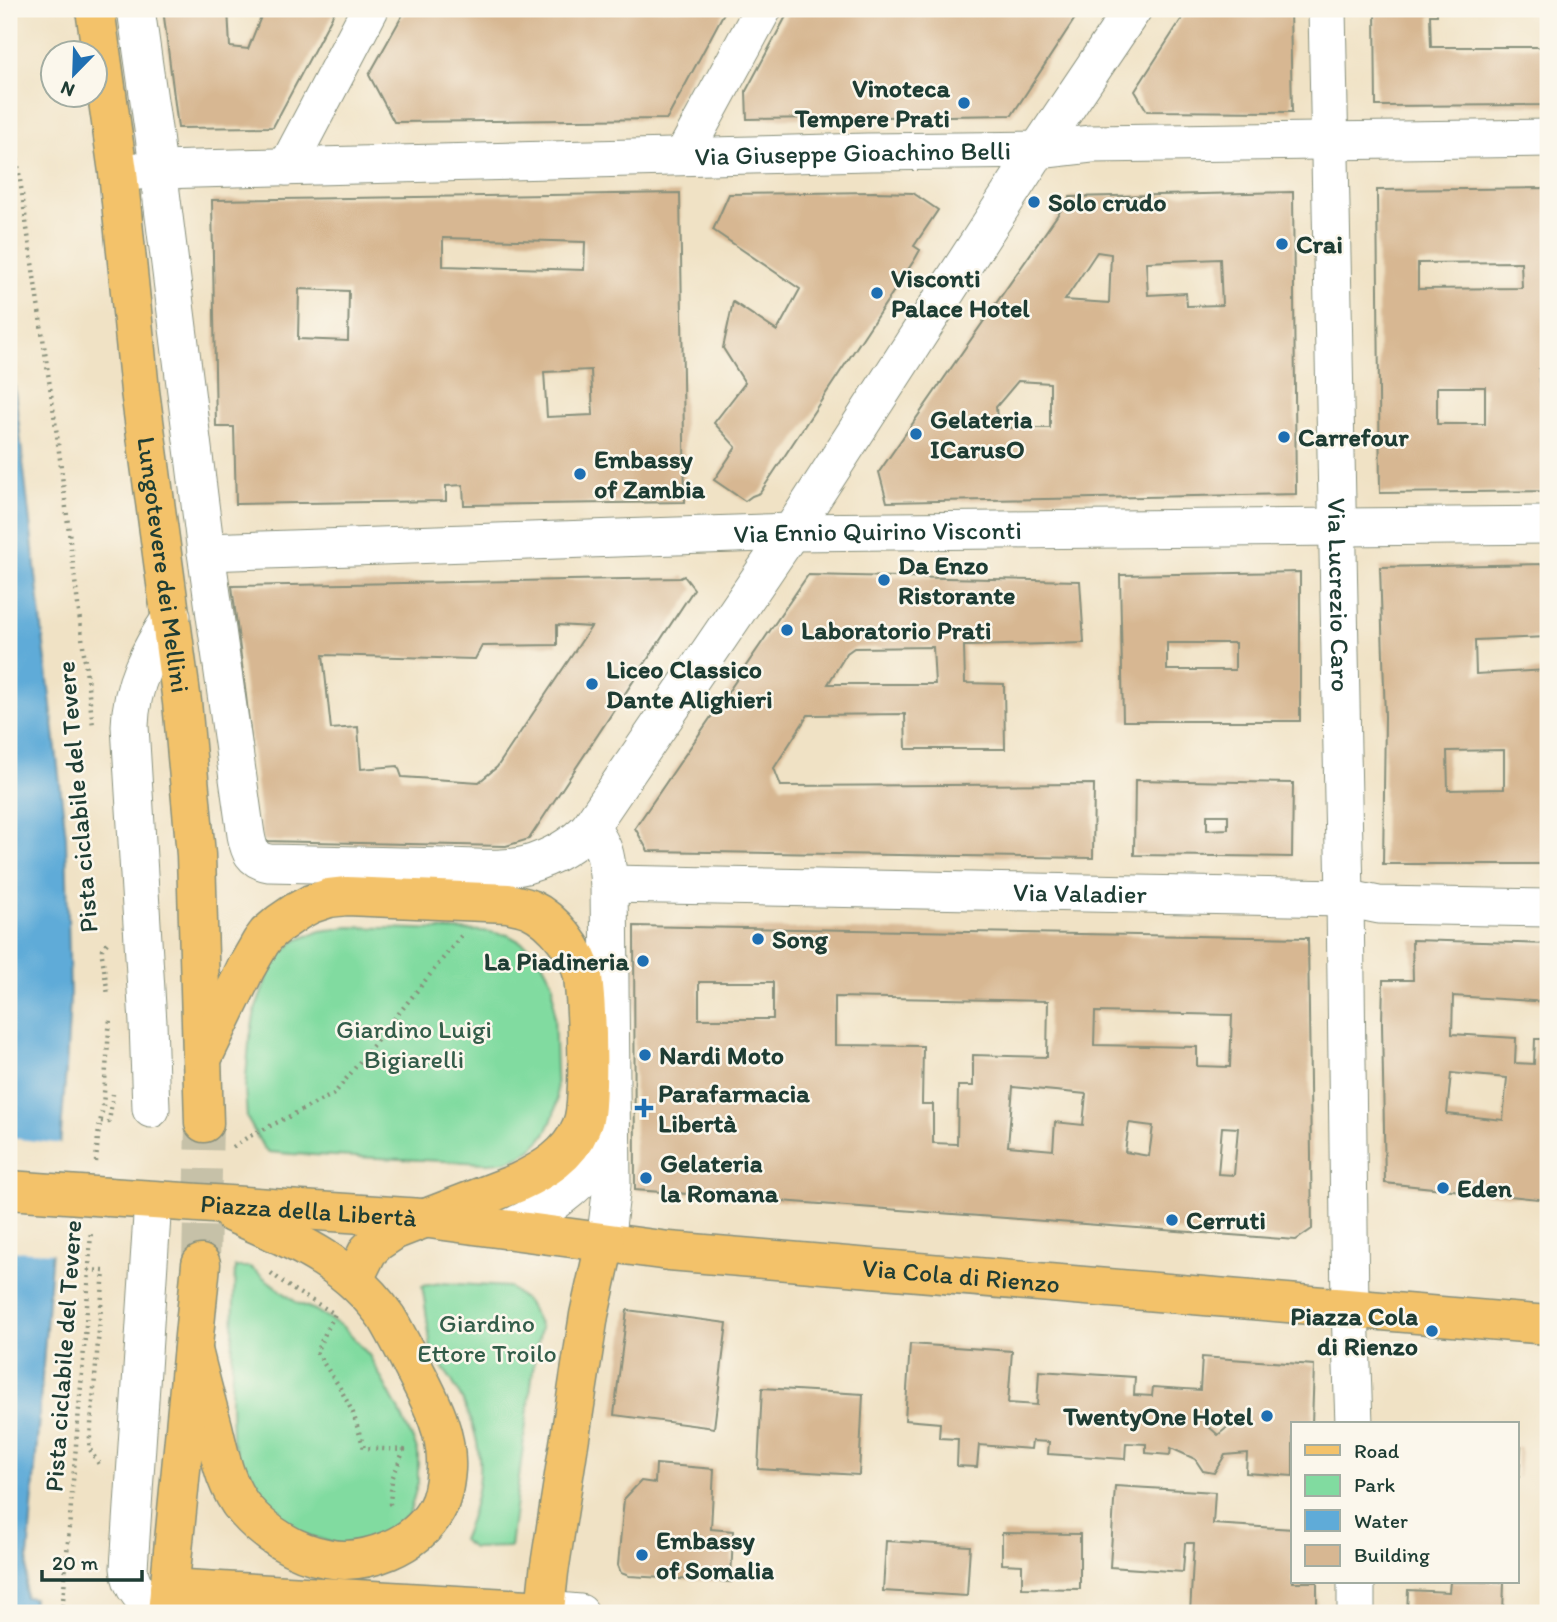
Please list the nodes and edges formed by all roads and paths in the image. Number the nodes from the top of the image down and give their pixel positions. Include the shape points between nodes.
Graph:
1 (95, 9) edge
2 (135, 9) edge
3 (370, 9) edge
4 (763, 9) edge
5 (1133, 9) edge
6 (1327, 9) edge
7 (9, 104) edge
8 (1548, 138) edge
9 (1329, 140) junction
10 (1038, 150) junction
11 (683, 156) junction
12 (286, 167) junction
13 (159, 170) junction
14 (118, 172) junction
15 (1548, 525) edge
16 (1338, 527) junction
17 (791, 532) junction
18 (206, 552) junction
19 (172, 616) junction
20 (94, 734) dead end
21 (590, 827) junction
22 (609, 884) junction
23 (1345, 898) junction
24 (485, 901) junction
25 (1548, 908) edge
26 (111, 934) dead end
27 (202, 1058) junction
28 (112, 1101) dead end
29 (151, 1109) dead end
30 (613, 1115) junction
31 (101, 1121) junction
32 (217, 1136) joint
33 (9, 1190) edge
34 (99, 1197) junction
35 (153, 1200) junction
36 (215, 1205) junction
37 (422, 1218) junction
38 (507, 1229) junction
39 (604, 1243) junction
40 (201, 1264) tunnel mouth
41 (265, 1268) dead end
42 (88, 1270) junction
43 (354, 1279) junction
44 (1333, 1308) junction
45 (1548, 1325) edge
46 (193, 1350) junction
47 (1354, 1422) edge
48 (104, 1472) dead end
49 (414, 1535) junction
50 (1356, 1584) edge
51 (165, 1605) edge
52 (557, 1612) edge
53 (62, 1613) edge
54 (1356, 1613) edge

1 - 14 main road, Lungotevere dei Mellini
2 - 13 street, Lungotevere dei Mellini
3 - 12 street
4 - 11 street
5 - 10 street
6 - 9 street, Via Lucrezio Caro
7 - 20 path, Pista ciclabile del Tevere
8 - 9 street, Via Giuseppe Gioachino Belli
9 - 10 street, Via Giuseppe Gioachino Belli via 1091,144
9 - 16 street, Via Lucrezio Caro
10 - 11 street, Via Giuseppe Gioachino Belli
10 - 17 street
11 - 12 street, Via Giuseppe Gioachino Belli
12 - 13 street, Via Giuseppe Gioachino Belli
13 - 14 street, Via Giuseppe Gioachino Belli
13 - 18 street, Lungotevere dei Mellini
14 - 19 main road, Lungotevere dei Mellini via 140,391
15 - 16 street, Via Ennio Quirino Visconti
16 - 17 street, Via Ennio Quirino Visconti
16 - 23 street, Via Lucrezio Caro
17 - 18 street, Via Ennio Quirino Visconti
17 - 21 street
18 - 21 street, Lungotevere dei Mellini via 246,835 251,854 259,860 506,868 537,861 570,845
19 - 27 main road, Lungotevere dei Mellini via 196,855
19 - 29 street via 142,667 130,707
21 - 22 street via 605,850
22 - 23 street, Via Valadier
22 - 30 street
23 - 25 street, Via Valadier via 1379,905
23 - 44 street, Via Lucrezio Caro via 1348,1183
24 - 27 main road via 347,896 296,912 267,934 254,951
24 - 32 path via 334,1094 248,1137
24 - 37 main road via 517,905 538,914 567,942 578,960 585,990 586,1112 573,1141 546,1168
26 - 31 path, Pista ciclabile del Tevere via 102,949 110,1007
27 - 32 main road, Lungotevere dei Mellini
28 - 31 path via 109,1122
30 - 38 street via 608,1140 592,1167 560,1197
30 - 39 street via 612,1185
31 - 34 path, Pista ciclabile del Tevere
33 - 34 main road, Piazza della Libertà, bridge
34 - 35 main road, Piazza della Libertà
34 - 42 path, Pista ciclabile del Tevere
35 - 36 main road, Piazza della Libertà
35 - 51 street via 129,1576 135,1588
36 - 37 main road, Piazza della Libertà
36 - 43 main road via 307,1247
37 - 38 main road, Piazza della Libertà
37 - 43 main road via 377,1242
38 - 39 main road, Piazza della Libertà
39 - 44 main road, Via Cola di Rienzo
39 - 52 main road via 551,1559
40 - 46 main road
41 - 49 path via 292,1290 335,1314 316,1352 340,1386 364,1448 404,1450 392,1479 390,1504
42 - 48 path via 104,1271 89,1448
42 - 53 path, Pista ciclabile del Tevere
43 - 49 main road via 396,1332 443,1435 446,1468 442,1494 435,1511
44 - 45 main road
44 - 47 street
46 - 49 main road via 223,1470 245,1510 270,1532 305,1553 328,1559 390,1550
46 - 51 main road
50 - 54 street
51 - 52 main road

